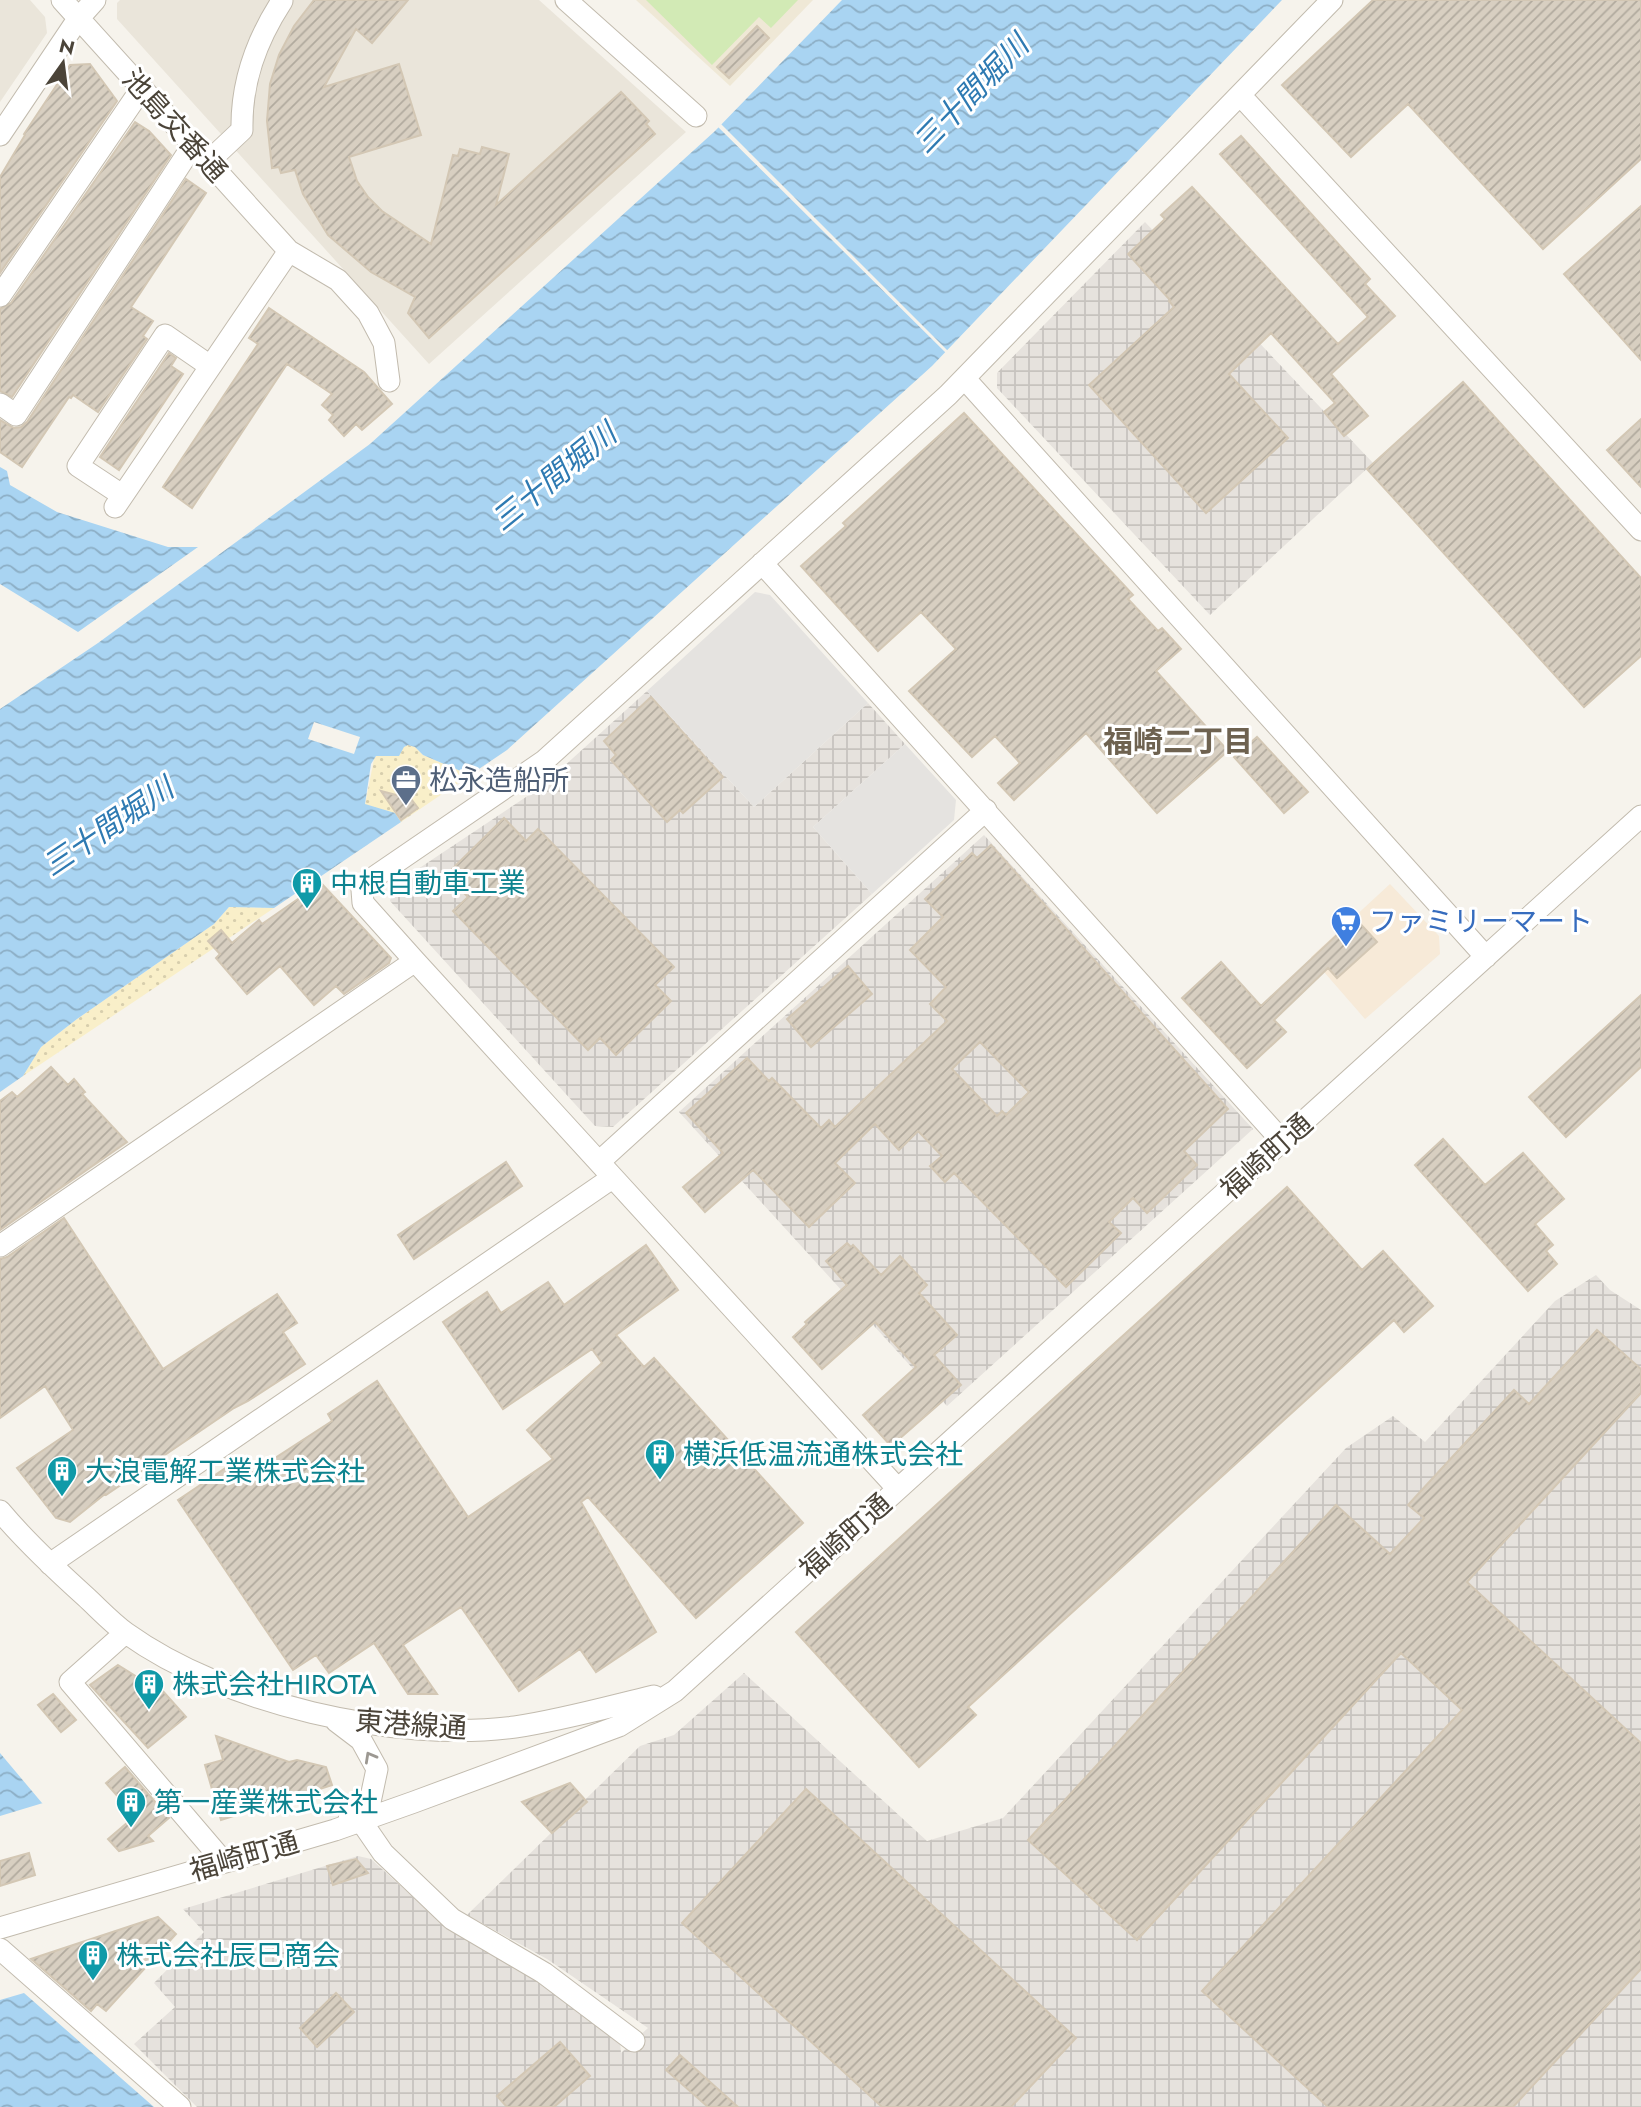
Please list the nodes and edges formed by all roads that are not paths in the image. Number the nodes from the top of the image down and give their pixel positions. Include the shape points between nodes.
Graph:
1 (62, 0) edge
2 (95, 0) edge
3 (566, 0) edge
4 (1332, 0) edge
5 (282, 1) edge
6 (78, 19) junction
7 (142, 88) junction
8 (1241, 96) junction
9 (696, 116) dead end
10 (0, 135) edge
11 (193, 145) junction
12 (208, 162) junction
13 (289, 251) junction
14 (0, 296) edge
15 (211, 366) junction
16 (965, 379) junction
17 (390, 381) dead end
18 (0, 404) edge
19 (1641, 530) edge
20 (762, 563) junction
21 (986, 810) junction
22 (1641, 816) edge
23 (1486, 957) junction
24 (415, 961) junction
25 (1283, 1142) junction
26 (606, 1170) junction
27 (0, 1246) edge
28 (897, 1488) junction
29 (0, 1511) edge
30 (50, 1564) junction
31 (125, 1633) junction
32 (675, 1691) junction
33 (332, 1717) junction
34 (361, 1821) junction
35 (335, 1830) junction
36 (223, 1861) junction
37 (0, 1928) edge
38 (0, 1949) edge
39 (634, 2041) dead end
40 (180, 2107) edge

1 - 6 street, 池島交番通
2 - 6 street
3 - 9 street
4 - 8 street
5 - 12 street via 251,61 244,87 242,130
6 - 7 street, 池島交番通
6 - 10 street
7 - 11 street, 池島交番通
7 - 14 street
8 - 16 street
8 - 19 street
11 - 12 street, 池島交番通
11 - 18 street via 16,415
12 - 13 street, 池島交番通
13 - 15 street
13 - 17 street, 池島交番通 via 338,281 368,313 384,343
15 - 15 street via 119,501 78,466 165,335
16 - 20 street
16 - 23 street
20 - 21 street
20 - 24 street via 544,761 370,880 362,890 363,903
21 - 25 street
21 - 26 street
22 - 23 street, 福崎町通
23 - 25 street, 福崎町通
24 - 26 street
24 - 27 street
25 - 28 street, 福崎町通
26 - 28 street
26 - 30 street
28 - 32 street, 福崎町通
29 - 30 street, 東港線通
30 - 31 street, 東港線通
31 - 33 street, 東港線通 via 190,1670 247,1694
31 - 36 street via 70,1682
32 - 33 street, 東港線通 via 514,1727 423,1728
32 - 34 street, 福崎町通 via 619,1726
35 -> 33 street via 370,1802 377,1769 361,1740
34 - 35 street, 福崎町通
34 - 39 street via 383,1853 452,1919 544,1973
35 - 36 street, 福崎町通
36 - 37 street, 福崎町通
38 - 40 street

